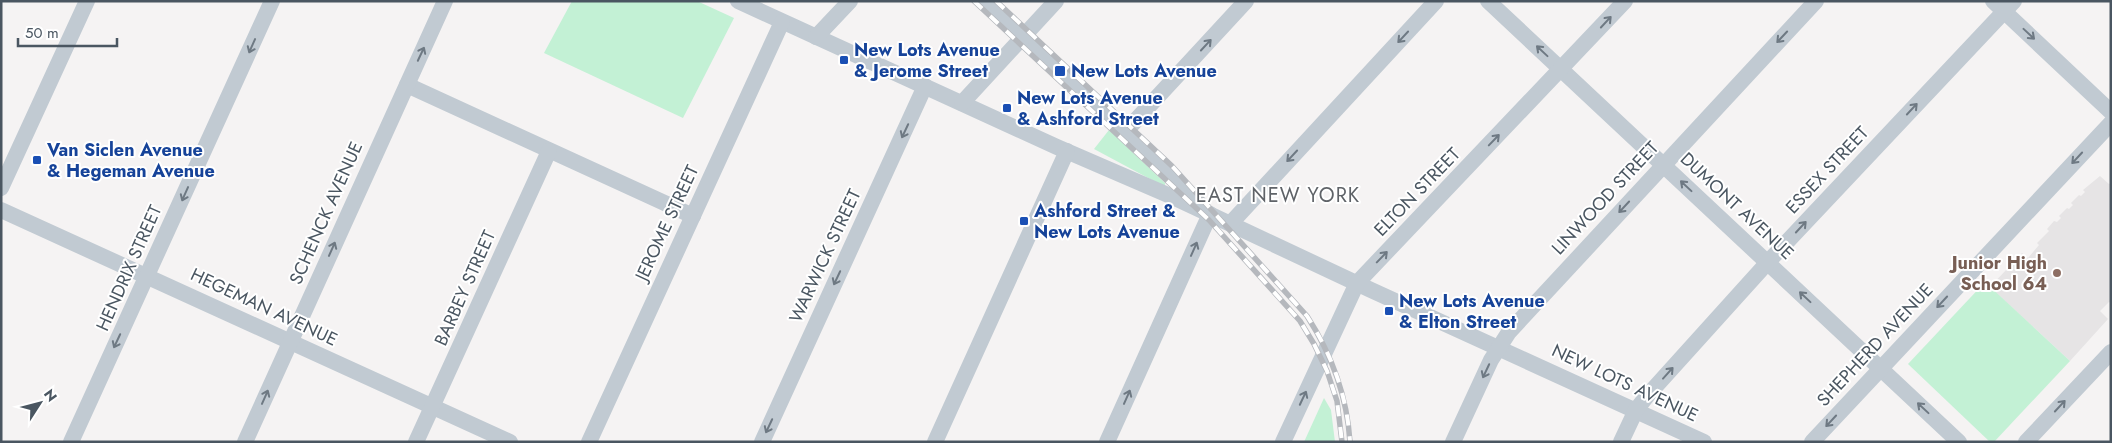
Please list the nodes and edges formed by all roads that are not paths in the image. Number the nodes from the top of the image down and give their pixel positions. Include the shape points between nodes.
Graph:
1 (87, 1) edge
2 (272, 1) edge
3 (445, 1) edge
4 (738, 1) edge
5 (850, 1) edge
6 (987, 1) edge
7 (1056, 1) edge
8 (1246, 1) edge
9 (1436, 1) edge
10 (1488, 1) edge
11 (1626, 1) edge
12 (1816, 1) edge
13 (2004, 5) edge
14 (782, 22) junction
15 (1024, 36) junction
16 (816, 37) junction
17 (1562, 70) junction
18 (407, 84) junction
19 (925, 86) junction
20 (962, 103) junction
21 (2111, 112) edge
22 (2111, 123) edge
23 (1125, 132) junction
24 (549, 151) junction
25 (1067, 151) junction
26 (1663, 164) junction
27 (1, 188) edge
28 (1, 210) edge
29 (1210, 214) junction
30 (693, 216) junction
31 (1231, 224) junction
32 (1768, 262) junction
33 (147, 276) junction
34 (1357, 283) junction
35 (290, 341) junction
36 (1498, 347) junction
37 (2111, 352) edge
38 (1880, 368) junction
39 (433, 407) junction
40 (1636, 410) junction
41 (71, 442) edge
42 (244, 442) edge
43 (416, 442) edge
44 (510, 442) edge
45 (589, 442) edge
46 (762, 442) edge
47 (934, 442) edge
48 (1107, 442) edge
49 (1283, 442) edge
50 (1453, 442) edge
51 (1622, 442) edge
52 (1704, 442) edge
53 (1812, 442) edge
54 (1959, 442) edge
55 (2026, 442) edge

1 - 27 street
2 -> 33 street, HENDRIX STREET
18 -> 3 street, SCHENCK AVENUE
4 - 14 street, NEW LOTS AVENUE
5 - 16 street
6 - 15 street
7 - 15 street
23 -> 8 street
9 -> 31 street
17 -> 10 street, DUMONT AVENUE
17 -> 11 street, ELTON STREET
12 -> 26 street, LINWOOD STREET
13 -> 21 street
32 -> 13 street, ESSEX STREET
14 - 16 street, NEW LOTS AVENUE
14 - 30 street, JEROME STREET
15 - 20 street
15 - 23 street
16 - 19 street, NEW LOTS AVENUE
17 - 26 street, DUMONT AVENUE
34 -> 17 street, ELTON STREET
18 - 24 street
35 -> 18 street, SCHENCK AVENUE
19 - 20 street, NEW LOTS AVENUE
19 -> 46 street, WARWICK STREET
20 - 25 street, NEW LOTS AVENUE
22 -> 38 street, SHEPHERD AVENUE
23 - 29 street
24 - 30 street
24 - 39 street, BARBEY STREET
25 - 29 street, NEW LOTS AVENUE
25 - 47 street
32 -> 26 street, DUMONT AVENUE
26 -> 36 street, LINWOOD STREET
28 - 33 street, HEGEMAN AVENUE
29 - 31 street, NEW LOTS AVENUE
48 -> 29 street
30 - 45 street, JEROME STREET
31 - 34 street, NEW LOTS AVENUE
38 -> 32 street, DUMONT AVENUE
40 -> 32 street, ESSEX STREET
33 - 35 street, HEGEMAN AVENUE
33 -> 41 street, HENDRIX STREET
34 - 36 street, NEW LOTS AVENUE
49 -> 34 street, ELTON STREET
35 - 39 street, HEGEMAN AVENUE
42 -> 35 street, SCHENCK AVENUE
36 - 40 street, NEW LOTS AVENUE
36 -> 50 street, LINWOOD STREET
55 -> 37 street
38 -> 53 street, SHEPHERD AVENUE
54 -> 38 street, DUMONT AVENUE
39 - 43 street, BARBEY STREET
39 - 44 street, HEGEMAN AVENUE
40 - 51 street, ESSEX STREET
40 - 52 street, NEW LOTS AVENUE

